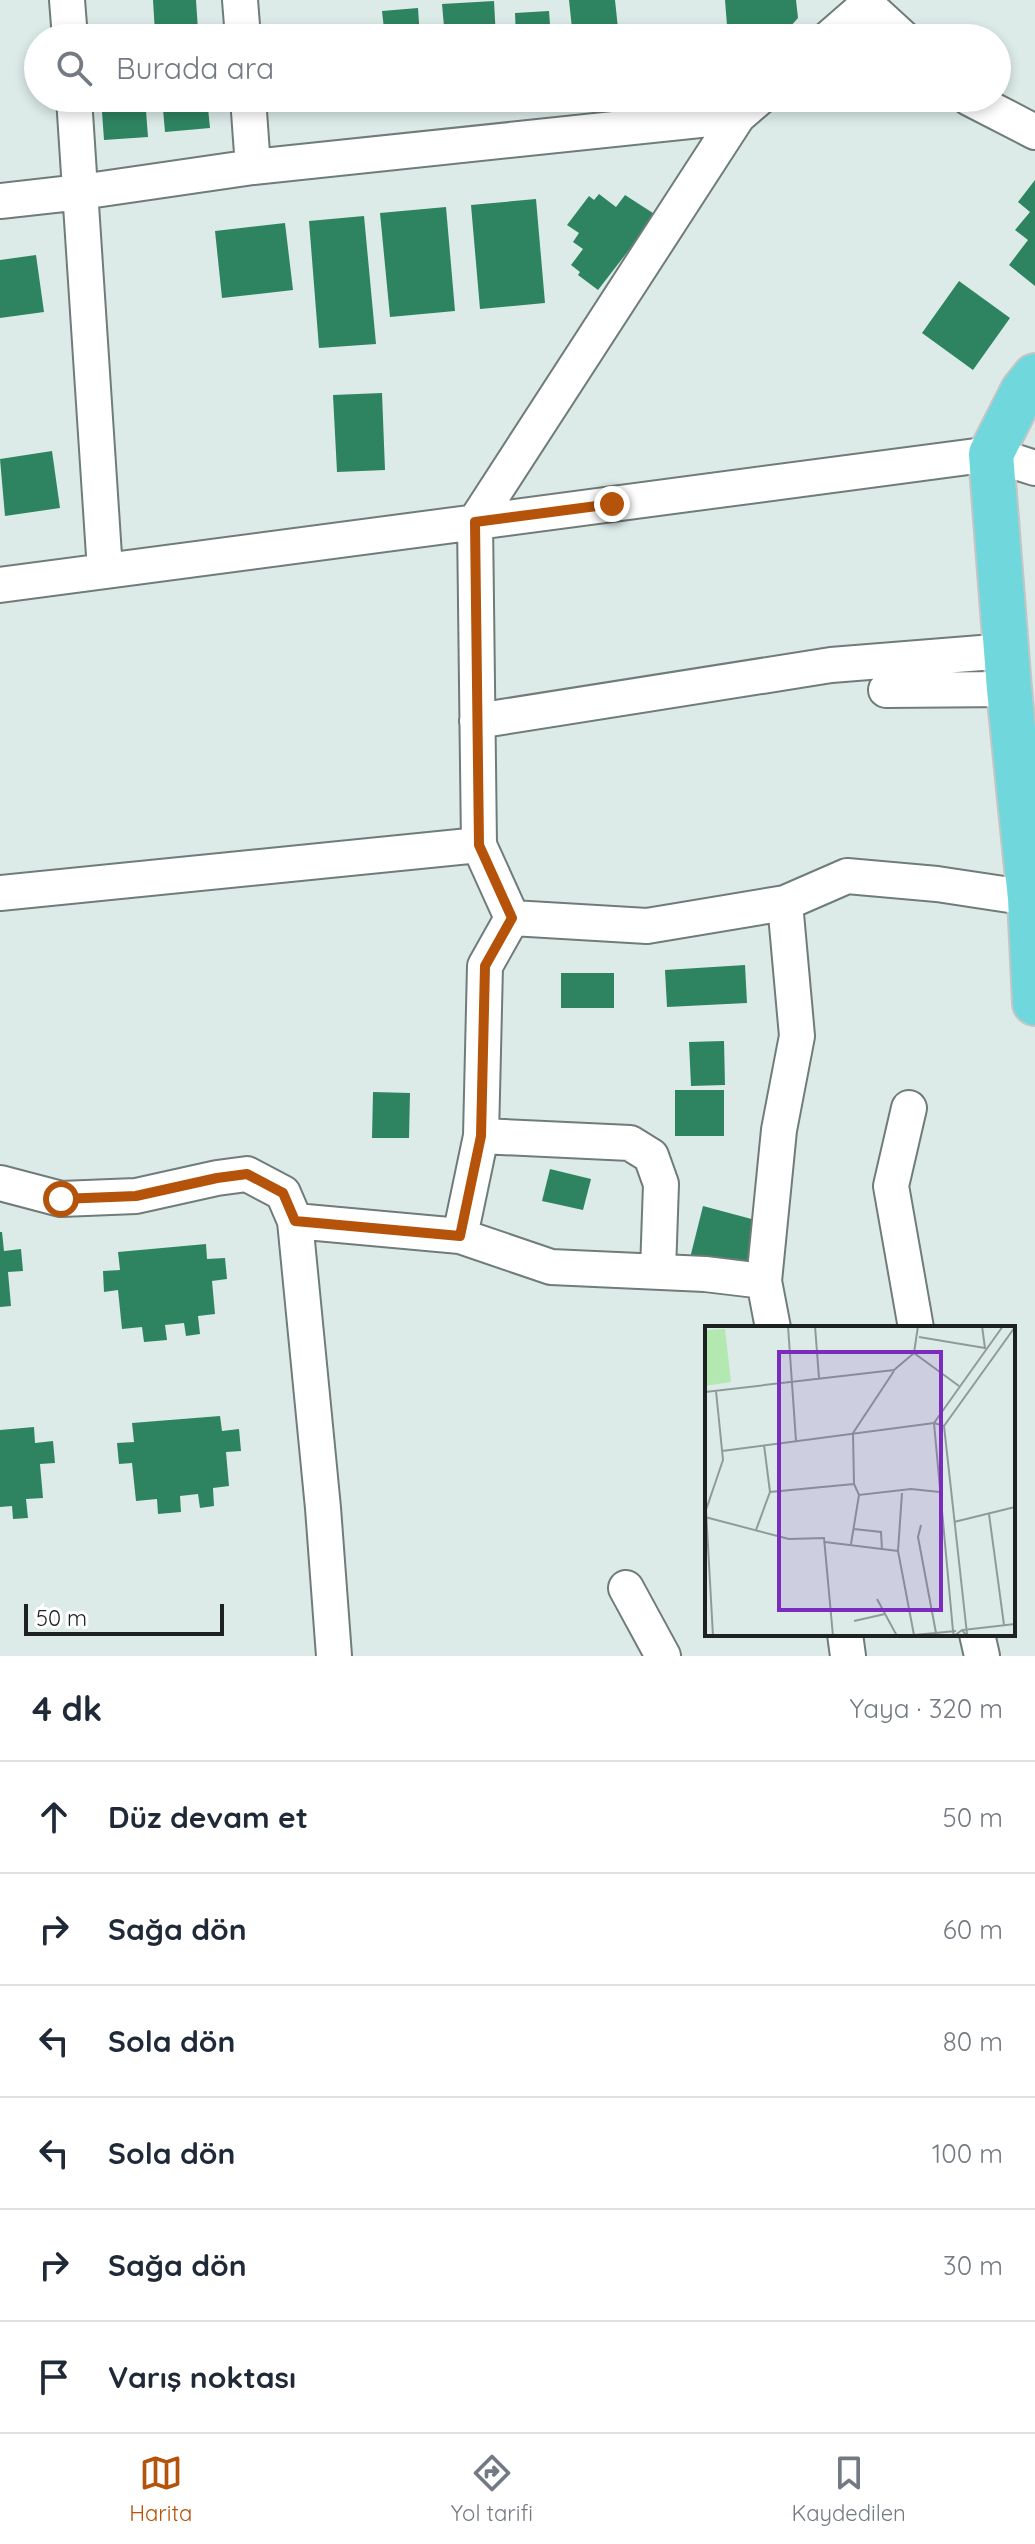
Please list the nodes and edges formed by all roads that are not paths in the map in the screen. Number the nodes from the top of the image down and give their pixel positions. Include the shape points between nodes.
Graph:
1 (67, 0) edge
2 (240, 0) edge
3 (868, 3) edge
4 (69, 24) edge
5 (242, 24) edge
6 (845, 24) edge
7 (889, 24) edge
8 (75, 112) edge
9 (249, 112) edge
10 (708, 112) edge
11 (746, 112) edge
12 (996, 112) edge
13 (1035, 132) edge
14 (253, 167) junction
15 (81, 192) junction
16 (0, 201) edge
17 (1035, 376) edge
18 (991, 454) junction
19 (1035, 468) edge
20 (475, 522) junction
21 (105, 571) junction
22 (0, 585) edge
23 (1007, 670) junction
24 (886, 690) dead end
25 (477, 721) junction
26 (479, 845) junction
27 (0, 893) edge
28 (1030, 898) junction
29 (785, 903) junction
30 (512, 918) junction
31 (1035, 1003) edge
32 (909, 1108) dead end
33 (481, 1136) junction
34 (0, 1183) edge
35 (295, 1221) junction
36 (460, 1236) junction
37 (658, 1271) junction
38 (764, 1281) junction
39 (773, 1326) edge
40 (916, 1326) edge
41 (626, 1588) dead end
42 (845, 1636) edge
43 (977, 1636) edge
44 (334, 1656) edge
45 (663, 1656) edge
46 (848, 1656) edge
47 (982, 1656) edge

1 - 4 street
2 - 5 street
3 - 6 street
3 - 7 street
8 - 15 street
9 - 14 street
10 - 14 street
11 - 20 street
12 - 13 street
14 - 15 street
15 - 16 street
15 - 21 street
17 - 18 main road
18 - 19 street
18 - 20 street
18 - 23 main road
20 - 21 street
20 - 25 street
21 - 22 street
23 - 24 street
23 - 25 street via 831,665
23 - 28 main road
25 - 26 street
26 - 27 street
26 - 30 street
28 - 29 street via 847,876
28 - 31 main road
29 - 30 street via 647,926
29 - 38 street via 797,1036 779,1130
30 - 33 street via 485,966
32 - 40 street via 891,1186
33 - 36 street
33 - 37 street via 630,1143 651,1156 661,1184
34 - 35 street via 61,1199 136,1196 247,1174 283,1193
35 - 36 street
35 - 44 street
36 - 37 street via 551,1267
37 - 38 street
38 - 39 street
41 - 45 street
42 - 46 street
43 - 47 street

